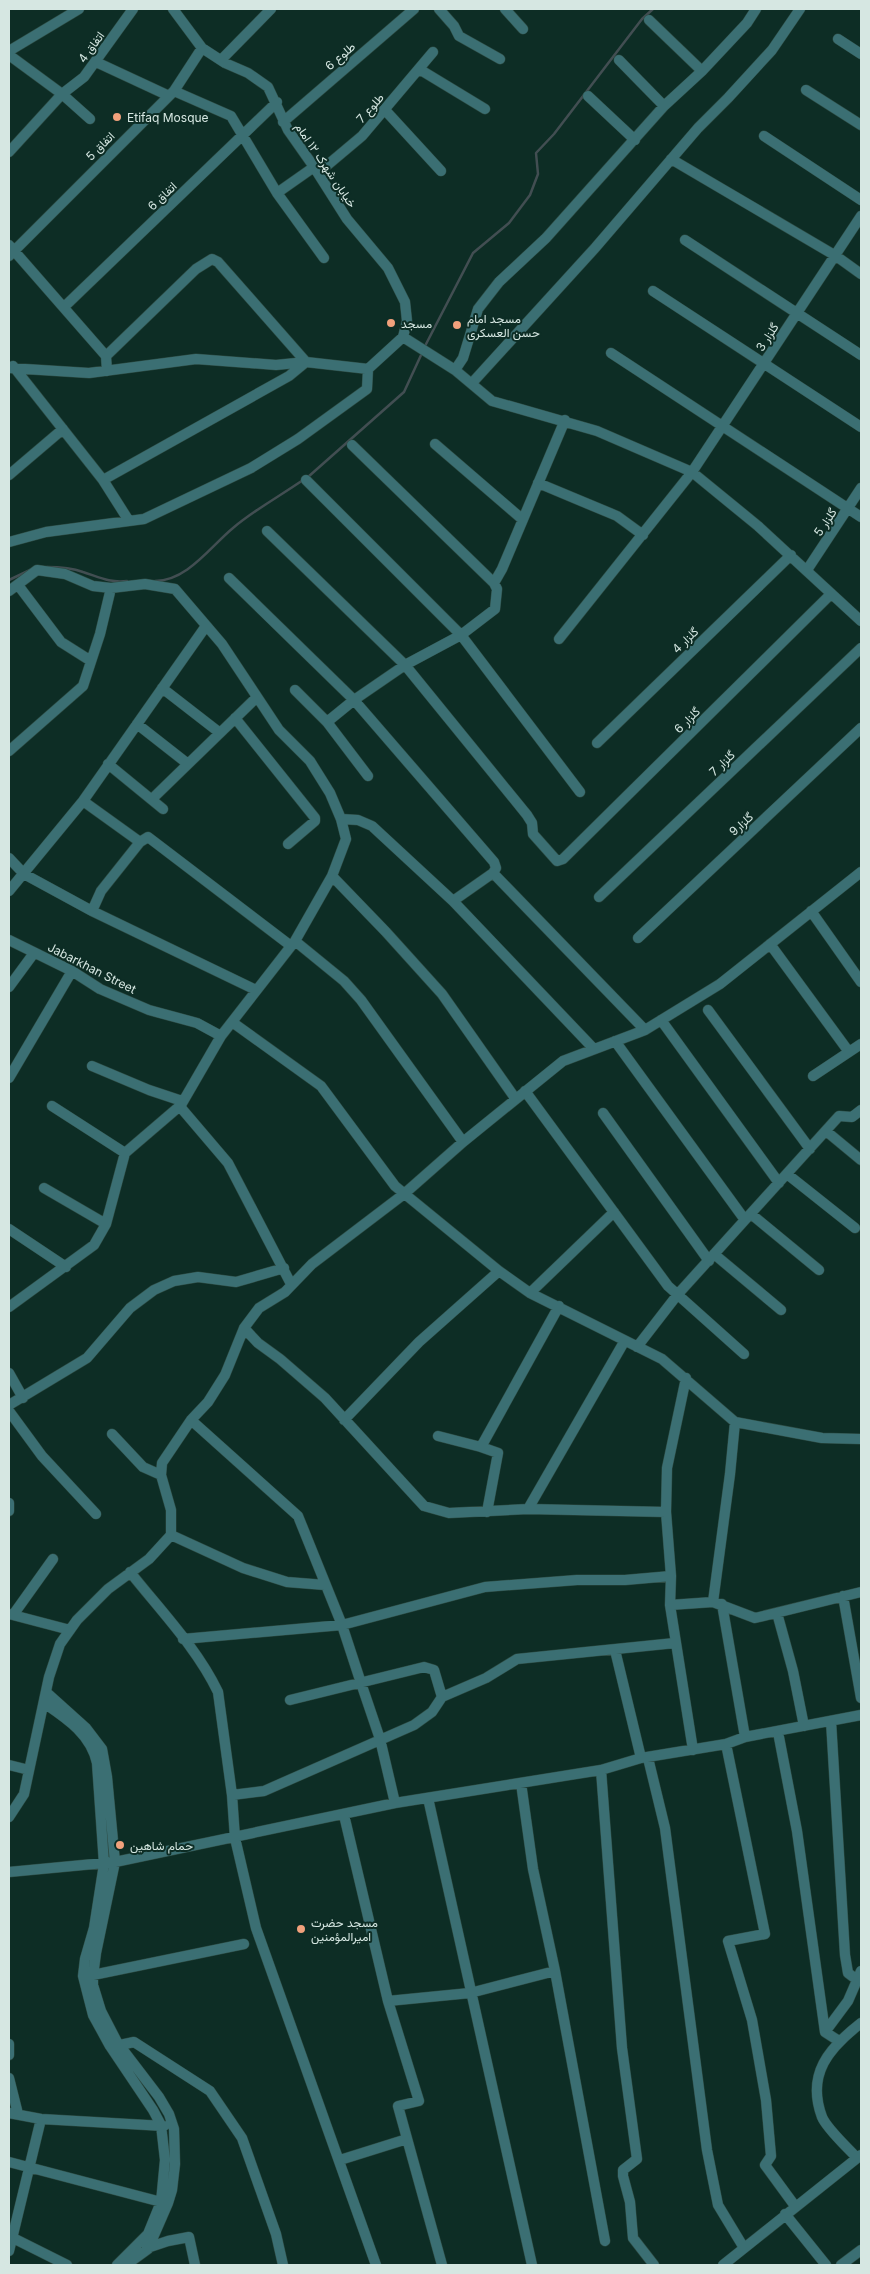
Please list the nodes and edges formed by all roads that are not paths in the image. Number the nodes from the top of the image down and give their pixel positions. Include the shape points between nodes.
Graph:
1 (79, 9) edge
2 (133, 9) edge
3 (272, 9) edge
4 (414, 9) edge
5 (438, 9) edge
6 (505, 9) edge
7 (756, 9) edge
8 (800, 9) edge
9 (176, 10) edge
10 (649, 20) dead end
11 (523, 28) dead end
12 (838, 39) dead end
13 (202, 48) junction
14 (9, 51) edge
15 (433, 52) dead end
16 (861, 54) edge
17 (500, 59) dead end
18 (222, 60) junction
19 (619, 60) dead end
20 (11, 61) edge
21 (96, 62) junction
22 (419, 69) junction
23 (702, 70) junction
24 (806, 90) dead end
25 (171, 93) junction
26 (62, 94) junction
27 (588, 96) dead end
28 (276, 102) junction
29 (664, 106) junction
30 (485, 109) dead end
31 (385, 110) junction
32 (90, 119) dead end
33 (283, 122) junction
34 (861, 125) edge
35 (243, 134) junction
36 (764, 136) dead end
37 (635, 140) junction
38 (9, 152) edge
39 (672, 159) junction
40 (316, 170) junction
41 (441, 171) dead end
42 (277, 193) junction
43 (861, 200) edge
44 (861, 216) edge
45 (685, 240) dead end
46 (10, 251) edge
47 (836, 256) junction
48 (324, 258) dead end
49 (861, 274) edge
50 (653, 291) dead end
51 (64, 307) junction
52 (798, 314) junction
53 (403, 337) junction
54 (611, 353) dead end
55 (861, 355) edge
56 (106, 356) junction
57 (306, 362) junction
58 (765, 363) junction
59 (11, 366) edge
60 (368, 369) junction
61 (455, 370) junction
62 (106, 371) junction
63 (472, 383) junction
64 (565, 420) junction
65 (723, 426) junction
66 (861, 427) edge
67 (63, 429) junction
68 (435, 444) dead end
69 (352, 445) dead end
70 (692, 472) junction
71 (9, 475) edge
72 (103, 480) junction
73 (306, 480) dead end
74 (538, 483) junction
75 (861, 488) edge
76 (849, 509) junction
77 (861, 517) edge
78 (522, 519) junction
79 (129, 521) junction
80 (267, 531) dead end
81 (643, 535) junction
82 (9, 542) edge
83 (791, 555) junction
84 (807, 570) junction
85 (229, 578) dead end
86 (494, 582) junction
87 (13, 588) edge
88 (111, 588) junction
89 (831, 594) junction
90 (861, 621) edge
91 (206, 626) junction
92 (461, 634) junction
93 (559, 638) dead end
94 (861, 648) edge
95 (91, 661) junction
96 (406, 665) junction
97 (162, 688) junction
98 (294, 690) dead end
99 (257, 697) junction
100 (354, 700) junction
101 (235, 718) junction
102 (328, 722) junction
103 (137, 724) junction
104 (861, 728) edge
105 (220, 733) junction
106 (597, 743) dead end
107 (9, 751) edge
108 (108, 764) junction
109 (188, 764) junction
110 (368, 776) dead end
111 (580, 792) dead end
112 (152, 799) junction
113 (83, 801) junction
114 (163, 809) dead end
115 (341, 819) junction
116 (140, 842) junction
117 (288, 844) dead end
118 (9, 858) edge
119 (493, 873) junction
120 (24, 874) junction
121 (858, 874) edge
122 (332, 876) junction
123 (861, 885) edge
124 (9, 891) edge
125 (600, 897) dead end
126 (452, 902) junction
127 (92, 911) junction
128 (811, 911) junction
129 (638, 938) dead end
130 (9, 940) edge
131 (293, 943) junction
132 (770, 944) junction
133 (34, 953) junction
134 (72, 971) junction
135 (861, 982) edge
136 (9, 987) edge
137 (256, 990) junction
138 (708, 1010) dead end
139 (661, 1020) junction
140 (232, 1022) junction
141 (645, 1030) junction
142 (221, 1036) junction
143 (615, 1040) junction
144 (861, 1044) edge
145 (593, 1048) junction
146 (849, 1052) junction
147 (92, 1066) dead end
148 (813, 1076) dead end
149 (9, 1078) edge
150 (525, 1091) junction
151 (515, 1098) junction
152 (181, 1103) junction
153 (52, 1106) dead end
154 (861, 1110) edge
155 (603, 1112) dead end
156 (826, 1131) junction
157 (463, 1142) junction
158 (810, 1149) junction
159 (125, 1153) junction
160 (861, 1160) edge
161 (787, 1174) junction
162 (779, 1183) junction
163 (44, 1188) dead end
164 (404, 1194) junction
165 (614, 1212) junction
166 (748, 1217) junction
167 (106, 1224) junction
168 (854, 1228) dead end
169 (9, 1229) edge
170 (711, 1258) junction
171 (66, 1267) junction
172 (284, 1268) junction
173 (819, 1270) dead end
174 (499, 1272) junction
175 (291, 1284) junction
176 (530, 1293) junction
177 (678, 1294) junction
178 (559, 1306) junction
179 (9, 1307) edge
180 (781, 1310) dead end
181 (244, 1328) junction
182 (624, 1342) junction
183 (637, 1347) junction
184 (744, 1354) dead end
185 (9, 1373) edge
186 (686, 1378) junction
187 (23, 1398) junction
188 (9, 1405) edge
189 (9, 1411) edge
190 (192, 1420) junction
191 (344, 1420) junction
192 (735, 1422) junction
193 (112, 1434) dead end
194 (438, 1436) dead end
195 (861, 1439) edge
196 (481, 1447) junction
197 (161, 1475) junction
198 (9, 1503) edge
199 (528, 1509) junction
200 (9, 1511) edge
201 (487, 1512) junction
202 (666, 1512) junction
203 (96, 1514) dead end
204 (171, 1535) junction
205 (53, 1559) dead end
206 (130, 1572) junction
207 (671, 1576) junction
208 (325, 1584) junction
209 (861, 1592) edge
210 (843, 1596) junction
211 (717, 1603) junction
212 (670, 1605) junction
213 (777, 1613) junction
214 (11, 1615) edge
215 (342, 1625) junction
216 (70, 1630) junction
217 (183, 1639) junction
218 (675, 1643) junction
219 (616, 1650) junction
220 (361, 1682) junction
221 (46, 1692) junction
222 (442, 1697) junction
223 (861, 1698) edge
224 (290, 1700) dead end
225 (44, 1703) junction
226 (861, 1715) edge
227 (831, 1721) junction
228 (804, 1726) junction
229 (778, 1732) junction
230 (745, 1737) junction
231 (380, 1739) junction
232 (726, 1744) junction
233 (693, 1750) junction
234 (644, 1758) junction
235 (9, 1765) edge
236 (29, 1770) junction
237 (601, 1770) junction
238 (521, 1784) junction
239 (232, 1795) junction
240 (428, 1798) junction
241 (396, 1803) junction
242 (344, 1815) junction
243 (9, 1817) edge
244 (235, 1838) junction
245 (109, 1863) junction
246 (9, 1872) edge
247 (244, 1944) dead end
248 (555, 1971) junction
249 (859, 1975) edge
250 (88, 1976) junction
251 (470, 1993) junction
252 (388, 2001) junction
253 (861, 2023) edge
254 (825, 2032) junction
255 (839, 2040) junction
256 (9, 2044) edge
257 (116, 2044) junction
258 (9, 2055) edge
259 (9, 2078) edge
260 (13, 2114) edge
261 (41, 2118) junction
262 (161, 2126) junction
263 (174, 2129) junction
264 (407, 2139) junction
265 (859, 2157) edge
266 (340, 2160) junction
267 (9, 2162) edge
268 (30, 2167) junction
269 (164, 2202) junction
270 (795, 2206) junction
271 (785, 2214) junction
272 (10, 2238) edge
273 (605, 2241) dead end
274 (143, 2247) junction
275 (744, 2248) junction
276 (861, 2250) edge
277 (9, 2251) edge
278 (67, 2265) edge
279 (117, 2265) edge
280 (126, 2265) edge
281 (196, 2265) edge
282 (283, 2265) edge
283 (376, 2265) edge
284 (442, 2265) edge
285 (532, 2265) edge
286 (654, 2265) edge
287 (723, 2265) edge
288 (826, 2265) edge
289 (841, 2265) edge

1 - 14 street
2 - 21 street, اتفاق 4
3 - 18 street
4 - 33 street, طلوع 6
5 - 17 street via 459,36
6 - 11 street
7 - 23 street via 748,23
8 - 39 street via 772,50
9 - 13 street, خیابان شهرک ۱۲ امام
10 - 23 street
12 - 16 street
13 - 18 street, خیابان شهرک ۱۲ امام
13 - 25 street, اتفاق 5
15 - 22 street, طلوع 7
18 - 28 street, خیابان شهرک ۱۲ امام via 268,87
19 - 29 street
20 - 26 street
21 - 25 street
21 - 26 street, اتفاق 4 via 84,77
22 - 30 street
22 - 31 street, طلوع 7
23 - 29 street
24 - 34 street
25 - 35 street via 231,116
25 - 46 street, اتفاق 5
26 - 32 street
26 - 38 street, اتفاق 4
27 - 37 street
28 - 33 street, خیابان شهرک ۱۲ امام
28 - 35 street, اتفاق 6
29 - 37 street
31 - 40 street, طلوع 7 via 362,136
31 - 41 street
33 - 40 street, خیابان شهرک ۱۲ امام
35 - 42 street
35 - 51 street, اتفاق 6
36 - 43 street
37 - 61 street via 546,238 499,282 478,309 463,358
39 - 47 street
39 - 63 street via 537,314
40 - 42 street, طلوع 7
40 - 53 street, خیابان شهرک ۱۲ امام via 348,219 388,268 405,302 407,321
42 - 48 street
44 - 47 street, گلزار 3
45 - 52 street
46 - 51 street
47 - 49 street
47 - 52 street, گلزار 3
50 - 58 street
51 - 56 street
52 - 55 street
52 - 58 street, گلزار 3
53 - 60 street
53 - 61 street
54 - 65 street
56 - 57 street via 196,269 212,259
56 - 62 street
57 - 60 street
57 - 62 street via 276,365 196,359
57 - 72 street via 289,376
58 - 65 street, گلزار 3
58 - 66 street
59 - 62 street via 46,372
59 - 67 street
60 - 79 street via 367,389 298,439 251,468 144,519
61 - 63 street
63 - 64 street via 492,401
64 - 70 street
64 - 74 street
65 - 70 street, گلزار 3
65 - 76 street
67 - 71 street
67 - 72 street
68 - 78 street
69 - 86 street
70 - 81 street, گلزار 3
70 - 83 street
72 - 79 street
73 - 92 street
74 - 78 street
74 - 81 street via 617,516
75 - 76 street, گلزار 5
76 - 77 street
76 - 84 street, گلزار 5
78 - 86 street
79 - 82 street via 46,532
80 - 96 street
81 - 93 street, گلزار 3
83 - 84 street
83 - 106 street, گلزار 4
84 - 89 street
85 - 100 street
86 - 92 street via 497,589 495,609
87 - 88 street via 37,570 65,574 92,586
87 - 95 street via 61,642
88 - 91 street via 145,584 175,589
88 - 95 street
89 - 90 street
89 - 96 street, گلزار 6 via 604,820 557,861 534,834 527,815
91 - 97 street
91 - 99 street via 235,662
92 - 96 street
92 - 111 street
94 - 125 street, گلزار 7
95 - 107 street via 83,686
96 - 100 street
97 - 103 street
97 - 105 street
98 - 102 street
99 - 101 street
99 - 115 street via 279,730 310,761 330,793
100 - 102 street
100 - 119 street via 494,862 496,868
101 - 105 street
101 - 117 street via 316,818
102 - 110 street
103 - 108 street
103 - 109 street
104 - 129 street, گلزار9
105 - 109 street
108 - 112 street
108 - 113 street
109 - 112 street
112 - 114 street
113 - 116 street
113 - 120 street
115 - 122 street via 346,839
115 - 126 street via 358,820 372,826
116 - 127 street via 101,890
116 - 131 street via 148,837
118 - 120 street
119 - 126 street
119 - 141 street
120 - 124 street
120 - 127 street
121 - 123 street
121 - 128 street
122 - 131 street
122 - 151 street via 442,994
126 - 145 street
127 - 137 street
128 - 132 street
128 - 135 street
130 - 133 street, Jabarkhan Street
131 - 137 street
131 - 157 street via 344,981 361,1000
132 - 139 street via 720,984
132 - 146 street
133 - 134 street, Jabarkhan Street
133 - 136 street
134 - 142 street, Jabarkhan Street via 100,989 141,1007 197,1023
134 - 149 street
137 - 140 street
138 - 158 street
139 - 141 street
139 - 162 street
140 - 142 street
140 - 164 street via 321,1086
141 - 143 street
142 - 152 street
143 - 145 street
143 - 166 street
144 - 146 street
145 - 150 street via 563,1061
146 - 148 street
147 - 152 street
150 - 151 street
150 - 165 street
151 - 157 street
152 - 159 street
152 - 172 street via 182,1109 228,1163
153 - 159 street
154 - 156 street via 852,1117 839,1116
155 - 170 street
156 - 158 street
156 - 160 street
157 - 164 street
158 - 161 street
159 - 167 street
161 - 162 street
161 - 168 street
162 - 166 street
163 - 167 street
164 - 174 street
164 - 175 street via 312,1264
165 - 176 street
165 - 177 street via 668,1286
166 - 170 street
166 - 173 street
167 - 171 street via 94,1245
169 - 171 street
170 - 177 street
170 - 180 street
171 - 179 street
172 - 175 street
172 - 187 street via 236,1282 198,1277 174,1281 154,1290 130,1308 86,1358
174 - 176 street
174 - 191 street via 419,1342
175 - 181 street via 285,1292 259,1308
176 - 178 street
177 - 183 street
177 - 184 street
178 - 182 street
178 - 196 street
181 - 190 street via 225,1375
181 - 191 street via 324,1398
182 - 183 street
182 - 199 street
183 - 186 street via 662,1359
185 - 187 street
186 - 192 street
186 - 202 street via 667,1468
187 - 188 street
189 - 203 street via 42,1456
190 - 197 street via 162,1463
190 - 208 street via 298,1516
191 - 201 street via 424,1506 450,1513
192 - 195 street via 822,1438
192 - 211 street
193 - 197 street via 143,1467
194 - 196 street
196 - 201 street via 498,1453
197 - 204 street via 171,1510
198 - 200 street
199 - 201 street
199 - 202 street
202 - 207 street
204 - 206 street via 149,1559
204 - 208 street via 243,1568 287,1582
205 - 214 street
206 - 216 street via 108,1588
206 - 217 street
207 - 212 street
207 - 215 street via 485,1587
208 - 215 street
209 - 210 street
210 - 213 street
210 - 223 street
211 - 212 street
211 - 213 street via 755,1618
211 - 230 street
212 - 218 street
213 - 228 street
214 - 216 street
215 - 217 street
215 - 220 street
216 - 221 street via 60,1644
217 - 239 street via 218,1692
218 - 219 street
218 - 233 street
219 - 222 street via 517,1659 486,1678
219 - 234 street
220 - 222 street via 431,1668
220 - 224 street
220 - 231 street
221 - 225 street
221 - 245 street via 86,1728 102,1749 107,1777
222 - 231 street via 432,1712 414,1725
225 - 236 street
225 - 245 street via 73,1724 94,1752
226 - 227 street
227 - 228 street
227 - 249 street via 845,1955 848,1973
228 - 229 street
229 - 230 street
229 - 254 street via 797,1831
230 - 232 street
231 - 239 street via 264,1791
231 - 241 street
232 - 233 street
232 - 270 street via 765,1934 728,1940 752,2020 766,2100 771,2156 764,2165
233 - 234 street
234 - 237 street
234 - 275 street via 665,1828 706,2150 718,2205
235 - 236 street
236 - 243 street via 24,1794
237 - 238 street
237 - 286 street via 622,2048 637,2159 623,2170 623,2176 630,2202 633,2238
238 - 240 street
238 - 248 street via 533,1870
239 - 244 street
240 - 241 street
240 - 251 street
241 - 242 street
242 - 244 street
242 - 252 street
244 - 245 street
244 - 266 street via 256,1928
245 - 246 street
245 - 250 street
247 - 250 street
248 - 251 street
248 - 273 street
249 - 254 street via 848,2001
250 - 257 street
251 - 252 street
251 - 285 street
252 - 264 street via 419,2101 398,2106
253 - 255 street
254 - 255 street
255 - 265 street via 821,2068 816,2088 823,2118
256 - 258 street
257 - 262 street
257 - 263 street via 159,2097
257 - 282 street via 134,2042 210,2091 242,2138 276,2234
259 - 260 street
260 - 261 street
261 - 262 street
261 - 268 street
262 - 263 street
262 - 269 street via 165,2160
263 - 269 street via 172,2190
264 - 266 street
264 - 284 street
265 - 270 street
266 - 283 street
267 - 268 street
268 - 269 street
268 - 272 street
269 - 274 street
270 - 271 street
271 - 275 street
271 - 288 street
272 - 277 street
272 - 278 street
274 - 279 street via 130,2250
274 - 280 street
274 - 281 street via 189,2237
275 - 287 street
276 - 289 street

